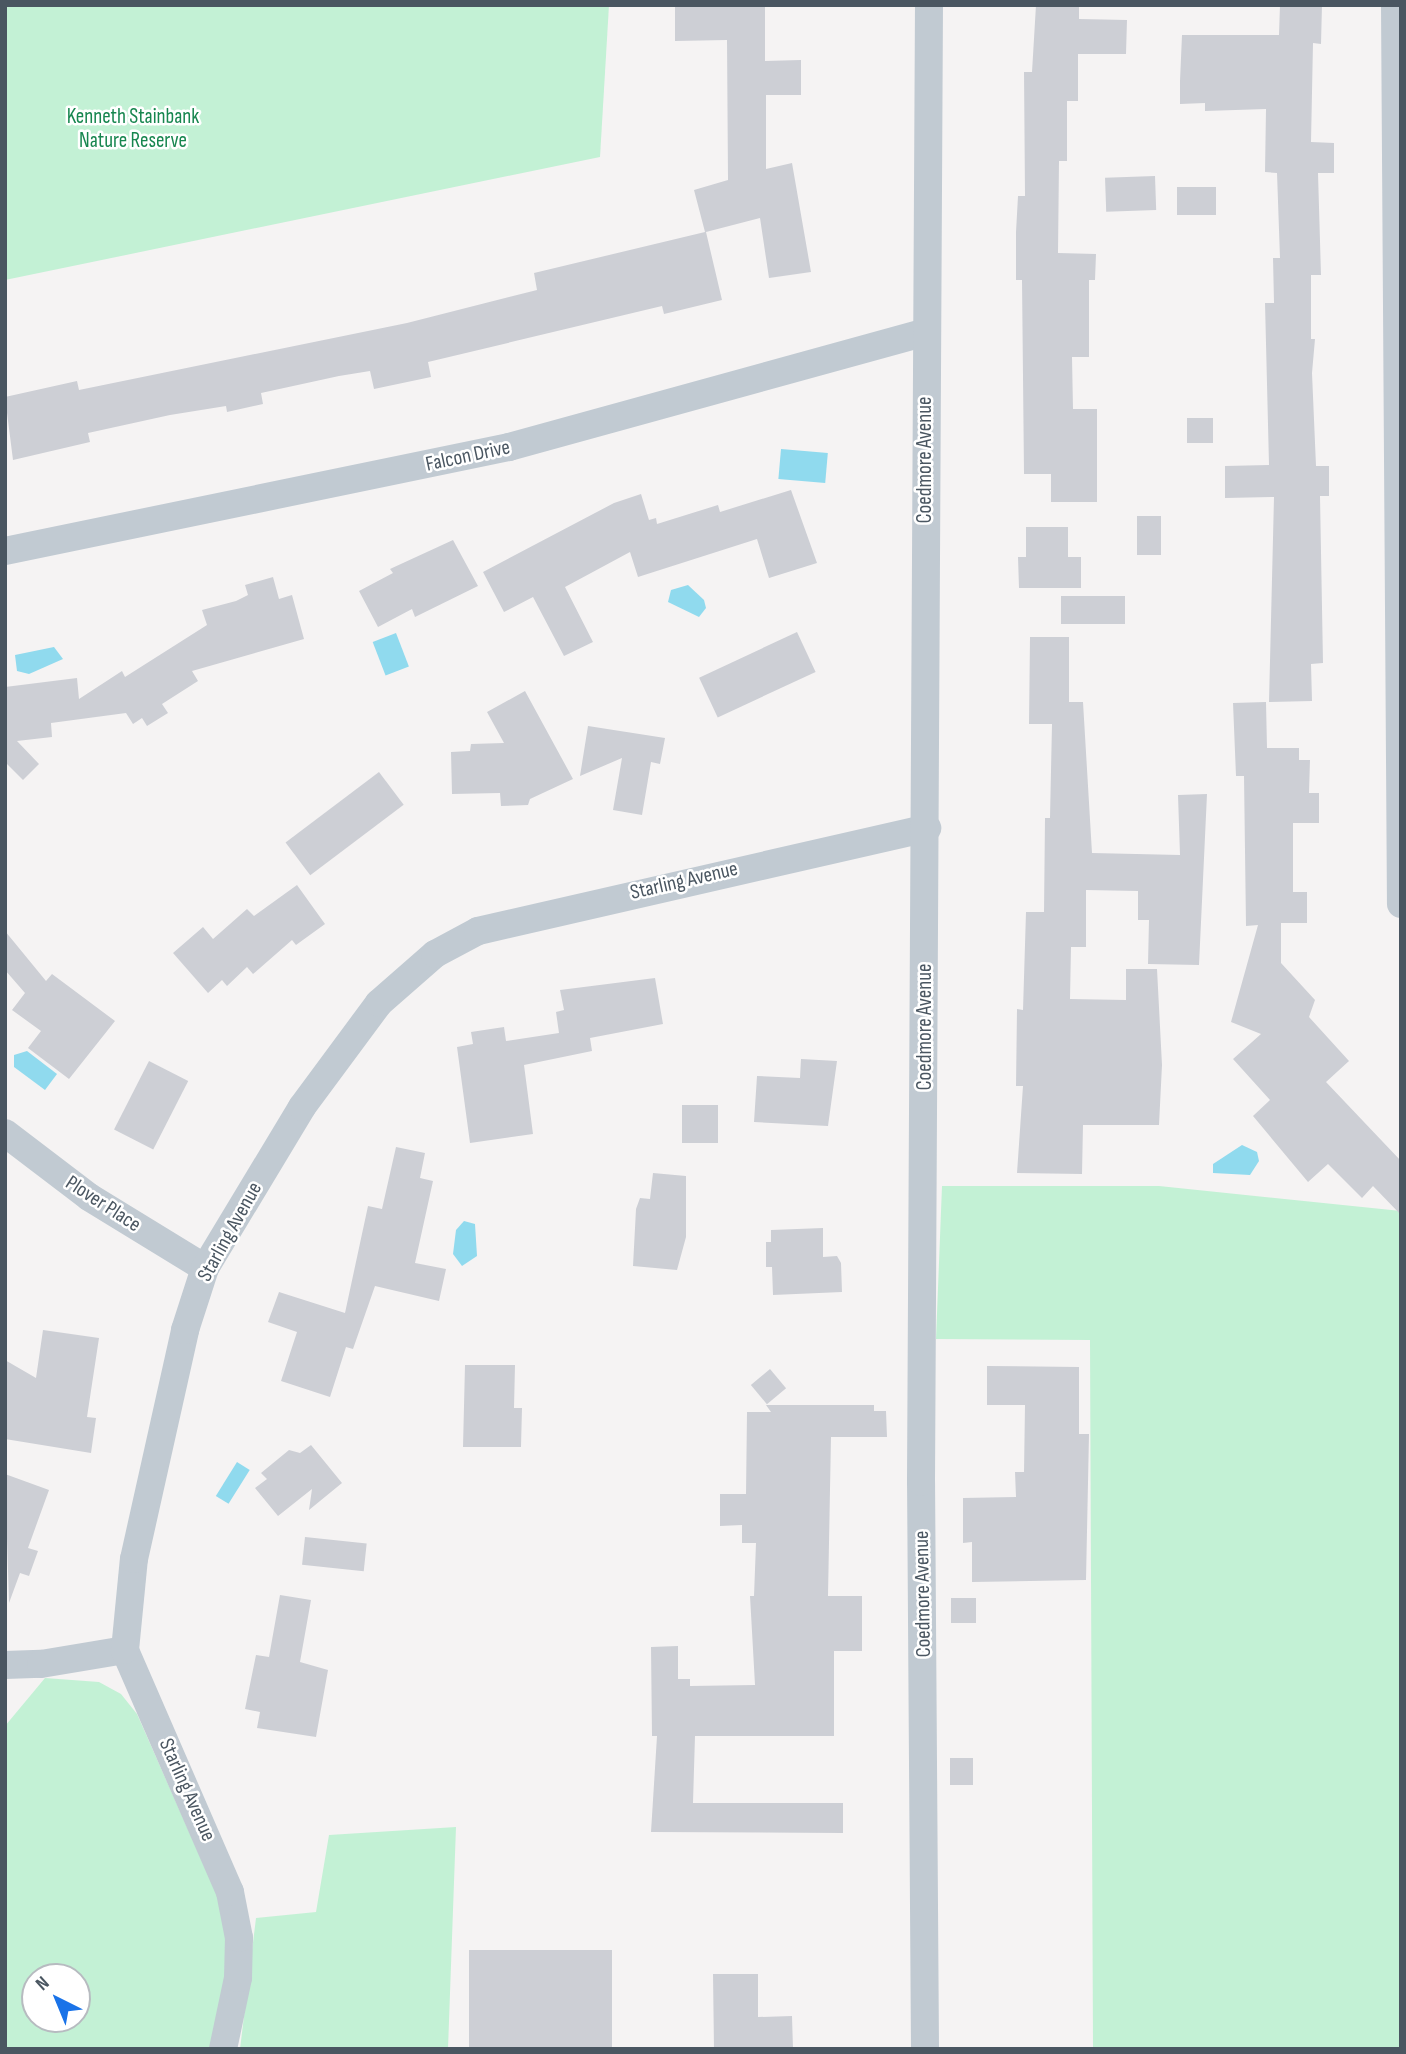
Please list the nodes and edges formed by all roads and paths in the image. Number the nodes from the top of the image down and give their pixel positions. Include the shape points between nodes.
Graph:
1 (929, 5) edge
2 (1395, 5) edge
3 (924, 333) junction
4 (5, 551) edge
5 (927, 828) junction
6 (1401, 904) edge
7 (5, 1133) edge
8 (205, 1268) junction
9 (125, 1650) junction
10 (5, 1665) edge
11 (223, 2049) edge
12 (925, 2049) edge

1 - 3 street, Coedmore Avenue
2 - 6 street
3 - 4 street, Falcon Drive via 509,447
3 - 5 street, Coedmore Avenue
5 - 8 street, Starling Avenue via 478,931 435,954 379,1003 302,1107
5 - 12 street, Coedmore Avenue via 921,1482
7 - 8 street, Plover Place via 89,1197
8 - 9 street, Starling Avenue via 185,1330 134,1559
9 - 10 street
9 - 11 street, Starling Avenue via 230,1892 239,1938 238,1978

